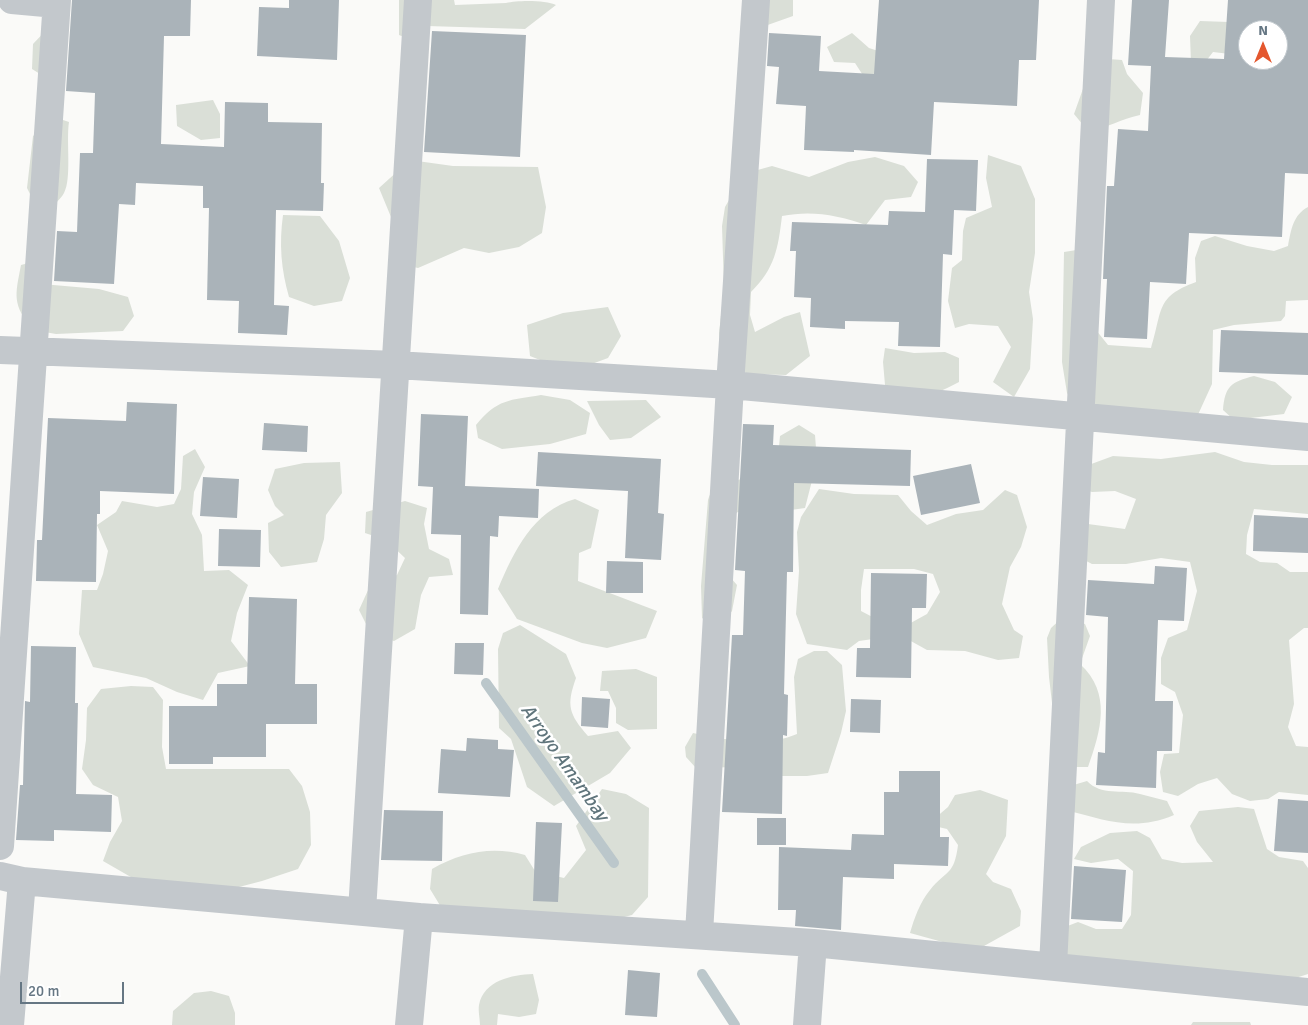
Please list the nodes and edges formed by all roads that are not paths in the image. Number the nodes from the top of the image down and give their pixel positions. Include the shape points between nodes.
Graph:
1 (12, 0) edge
2 (418, 0) edge
3 (756, 0) edge
4 (1101, 0) edge
5 (56, 2) edge
6 (0, 350) edge
7 (34, 353) junction
8 (396, 365) junction
9 (730, 385) junction
10 (1079, 416) junction
11 (1308, 437) edge
12 (0, 846) edge
13 (11, 878) edge
14 (362, 911) junction
15 (419, 916) junction
16 (699, 934) junction
17 (813, 943) junction
18 (1053, 966) junction
19 (1308, 992) edge
20 (10, 1025) edge
21 (409, 1025) edge
22 (806, 1025) edge

1 - 5 street
2 - 8 street
3 - 9 street
4 - 10 street
5 - 7 street
6 - 7 street
7 - 8 street
7 - 12 street
8 - 9 street
8 - 14 street
9 - 10 street
9 - 16 street
10 - 11 street
10 - 18 street
13 - 14 street
13 - 20 street
14 - 15 street
15 - 16 street
15 - 21 street
16 - 17 street
17 - 18 street
17 - 22 street
18 - 19 street

